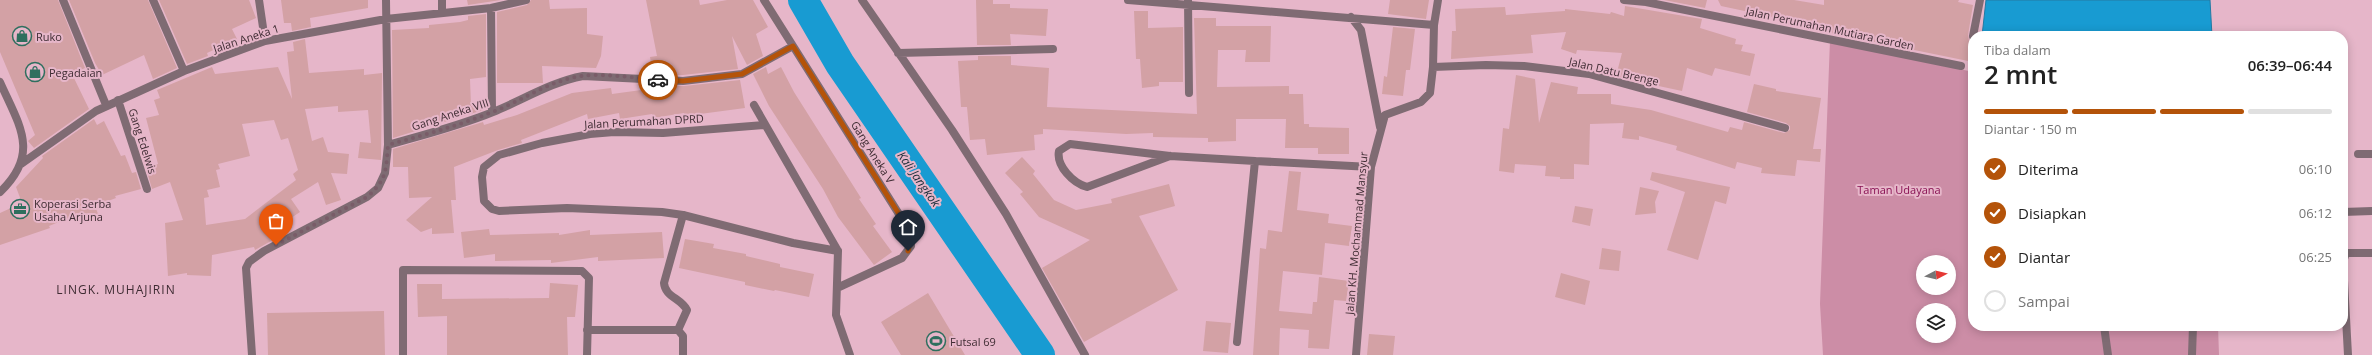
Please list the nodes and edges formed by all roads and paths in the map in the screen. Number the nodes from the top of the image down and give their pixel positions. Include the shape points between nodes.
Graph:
1 (63, 0) edge
2 (153, 0) edge
3 (259, 0) edge
4 (386, 0) edge
5 (442, 0) edge
6 (526, 0) edge
7 (764, 0) edge
8 (862, 0) edge
9 (1129, 0) edge
10 (1438, 0) edge
11 (1624, 0) edge
12 (1980, 0) edge
13 (1188, 2) edge
14 (1242, 4) edge
15 (491, 8) junction
16 (442, 13) junction
17 (1351, 18) junction
18 (386, 19) junction
19 (1434, 25) junction
20 (1974, 31) edge
21 (265, 41) junction
22 (793, 46) junction
23 (1053, 49) dead end
24 (898, 53) junction
25 (1961, 66) dead end
26 (1433, 67) junction
27 (184, 71) junction
28 (0, 82) edge
29 (1189, 93) dead end
30 (118, 100) junction
31 (754, 105) dead end
32 (106, 106) junction
33 (492, 112) junction
34 (765, 125) junction
35 (1380, 128) junction
36 (1785, 128) dead end
37 (388, 145) junction
38 (2358, 154) dead end
39 (2372, 154) edge
40 (1170, 156) junction
41 (1255, 161) junction
42 (21, 164) junction
43 (1371, 167) junction
44 (147, 189) dead end
45 (0, 192) edge
46 (2372, 211) edge
47 (2348, 212) edge
48 (683, 215) junction
49 (838, 251) junction
50 (2348, 253) edge
51 (2372, 253) edge
52 (837, 288) junction
53 (587, 330) junction
54 (678, 330) junction
55 (2105, 331) edge
56 (2194, 331) edge
57 (2345, 331) edge
58 (1237, 342) dead end
59 (252, 355) edge
60 (403, 355) edge
61 (587, 355) edge
62 (683, 355) edge
63 (850, 355) edge
64 (1085, 355) edge
65 (1356, 355) edge
66 (2108, 355) edge
67 (2192, 355) edge
68 (2348, 355) edge

1 - 32 street
2 - 27 street
3 - 21 street
4 - 18 street
5 - 16 street
6 - 15 street, Jalan Aneka 1
7 - 22 street, Gang Aneka V
8 - 24 street
9 - 13 street
10 - 19 street, Jalan KH. Mochammad Mansyur
11 - 25 street, Jalan Perumahan Mutiara Garden via 1646,2
12 - 20 street
13 - 14 street
13 - 29 street
14 - 17 street
15 - 16 street, Jalan Aneka 1
15 - 33 street
16 - 18 street, Jalan Aneka 1
17 - 19 street
17 - 35 street via 1361,30
18 - 21 street, Jalan Aneka 1
18 - 37 street
19 - 26 street, Jalan KH. Mochammad Mansyur
21 - 27 street, Jalan Aneka 1
22 - 33 street, Gang Aneka VIII via 742,74 683,81 583,76 542,89
22 - 52 street, Gang Aneka V via 909,230 911,239 910,246 902,258
23 - 24 street
24 - 64 street via 1006,214
26 - 35 street, Jalan KH. Mochammad Mansyur via 1432,87 1428,96 1421,102 1387,113
26 - 36 street, Jalan Datu Brenge via 1524,66 1589,74
27 - 30 street, Jalan Aneka 1
28 - 42 street via 23,136
30 - 32 street, Jalan Aneka 1
30 - 44 street, Gang Edelwis
31 - 34 street
32 - 42 street, Jalan Aneka 1 via 82,118
33 - 37 street, Gang Aneka VIII via 445,130
34 - 48 street, Jalan Perumahan DPRD via 663,133 602,133 542,142 500,155 484,167 482,191 488,206 499,211 567,208
34 - 49 street
35 - 43 street, Jalan KH. Mochammad Mansyur
37 - 59 street via 383,180 367,197 249,262 246,268
38 - 39 street
40 - 40 street via 1087,187 1075,181 1062,167 1058,157 1059,151 1070,144
40 - 41 street
41 - 43 street
41 - 58 street
42 - 45 street via 15,177
43 - 65 street, Jalan KH. Mochammad Mansyur
46 - 47 street
48 - 49 street via 793,243
48 - 54 street via 664,283 668,293 687,310
49 - 52 street
50 - 51 street
52 - 63 street via 836,315
53 - 54 street
53 - 60 street via 589,278 582,271 403,270
53 - 61 street
54 - 62 street via 683,336
55 - 66 street
56 - 67 street
57 - 68 street

